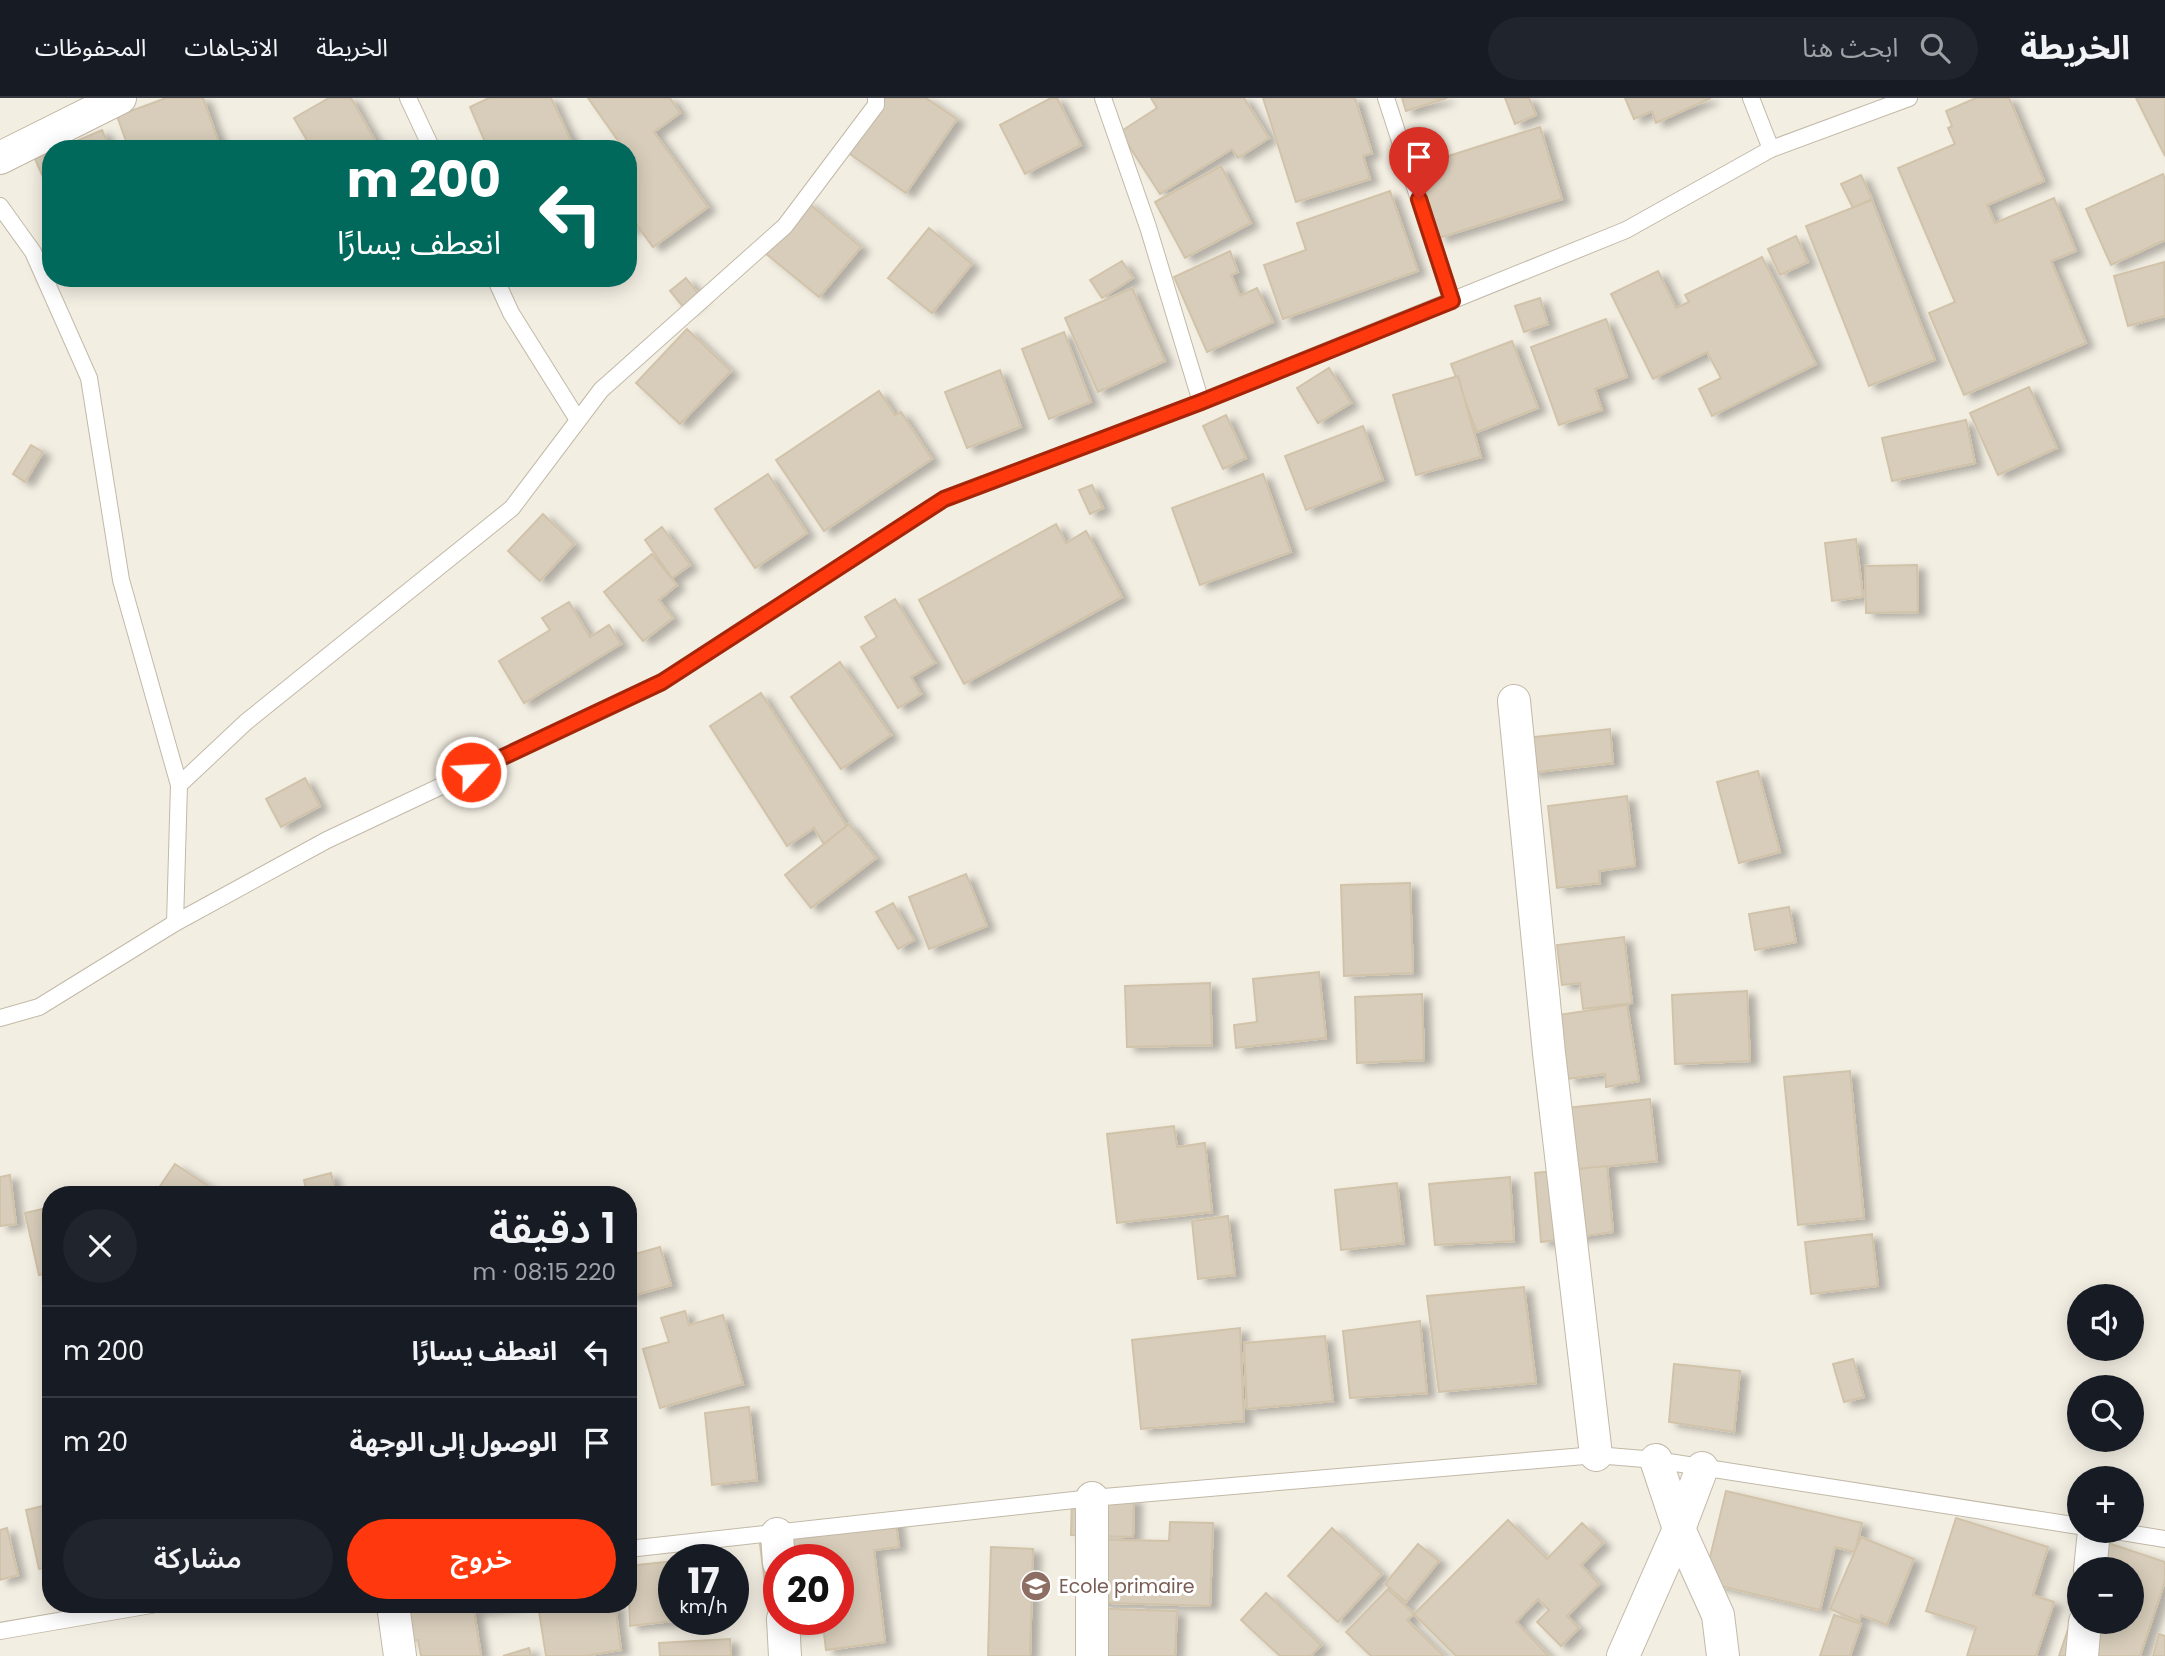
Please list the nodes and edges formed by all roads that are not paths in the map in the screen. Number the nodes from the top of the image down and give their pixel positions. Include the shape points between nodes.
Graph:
1 (120, 98) edge
2 (408, 98) edge
3 (876, 98) edge
4 (1103, 98) edge
5 (1386, 98) edge
6 (1751, 98) edge
7 (1909, 98) edge
8 (428, 140) edge
9 (1771, 149) junction
10 (0, 158) edge
11 (0, 206) edge
12 (42, 272) edge
13 (49, 287) edge
14 (499, 287) edge
15 (1452, 301) junction
16 (1201, 402) junction
17 (578, 420) junction
18 (1514, 701) dead end
19 (179, 785) junction
20 (175, 923) junction
21 (0, 1018) edge
22 (1596, 1455) junction
23 (1656, 1460) junction
24 (1702, 1468) junction
25 (1092, 1498) junction
26 (2067, 1523) edge
27 (1679, 1529) junction
28 (2144, 1536) edge
29 (2165, 1539) edge
30 (803, 1544) edge
31 (763, 1548) edge
32 (637, 1549) edge
33 (105, 1613) edge
34 (394, 1613) edge
35 (0, 1631) edge
36 (2084, 1634) edge
37 (784, 1635) edge
38 (400, 1656) edge
39 (785, 1656) edge
40 (1092, 1656) edge
41 (1623, 1656) edge
42 (1723, 1656) edge
43 (2082, 1656) edge

1 - 10 street
2 - 8 lane
3 - 17 lane via 785,226 601,390
4 - 16 lane
5 - 15 lane
6 - 9 lane
7 - 9 lane
9 - 15 lane via 1626,230
11 - 12 lane
13 - 19 lane via 89,378 121,580
14 - 17 lane
15 - 16 lane
16 - 20 lane via 944,499 662,682 327,840
17 - 19 lane via 512,508 246,722
18 - 22 street
19 - 20 lane
20 - 21 lane via 39,1007
22 - 23 lane
22 - 25 lane
23 - 24 lane
23 - 27 street
24 - 26 lane
24 - 27 street
25 - 30 lane
25 - 40 street
27 - 41 street
27 - 42 street via 1718,1615
28 - 29 lane
31 - 32 lane
33 - 35 lane
34 - 38 street
36 - 43 street
37 - 39 street

